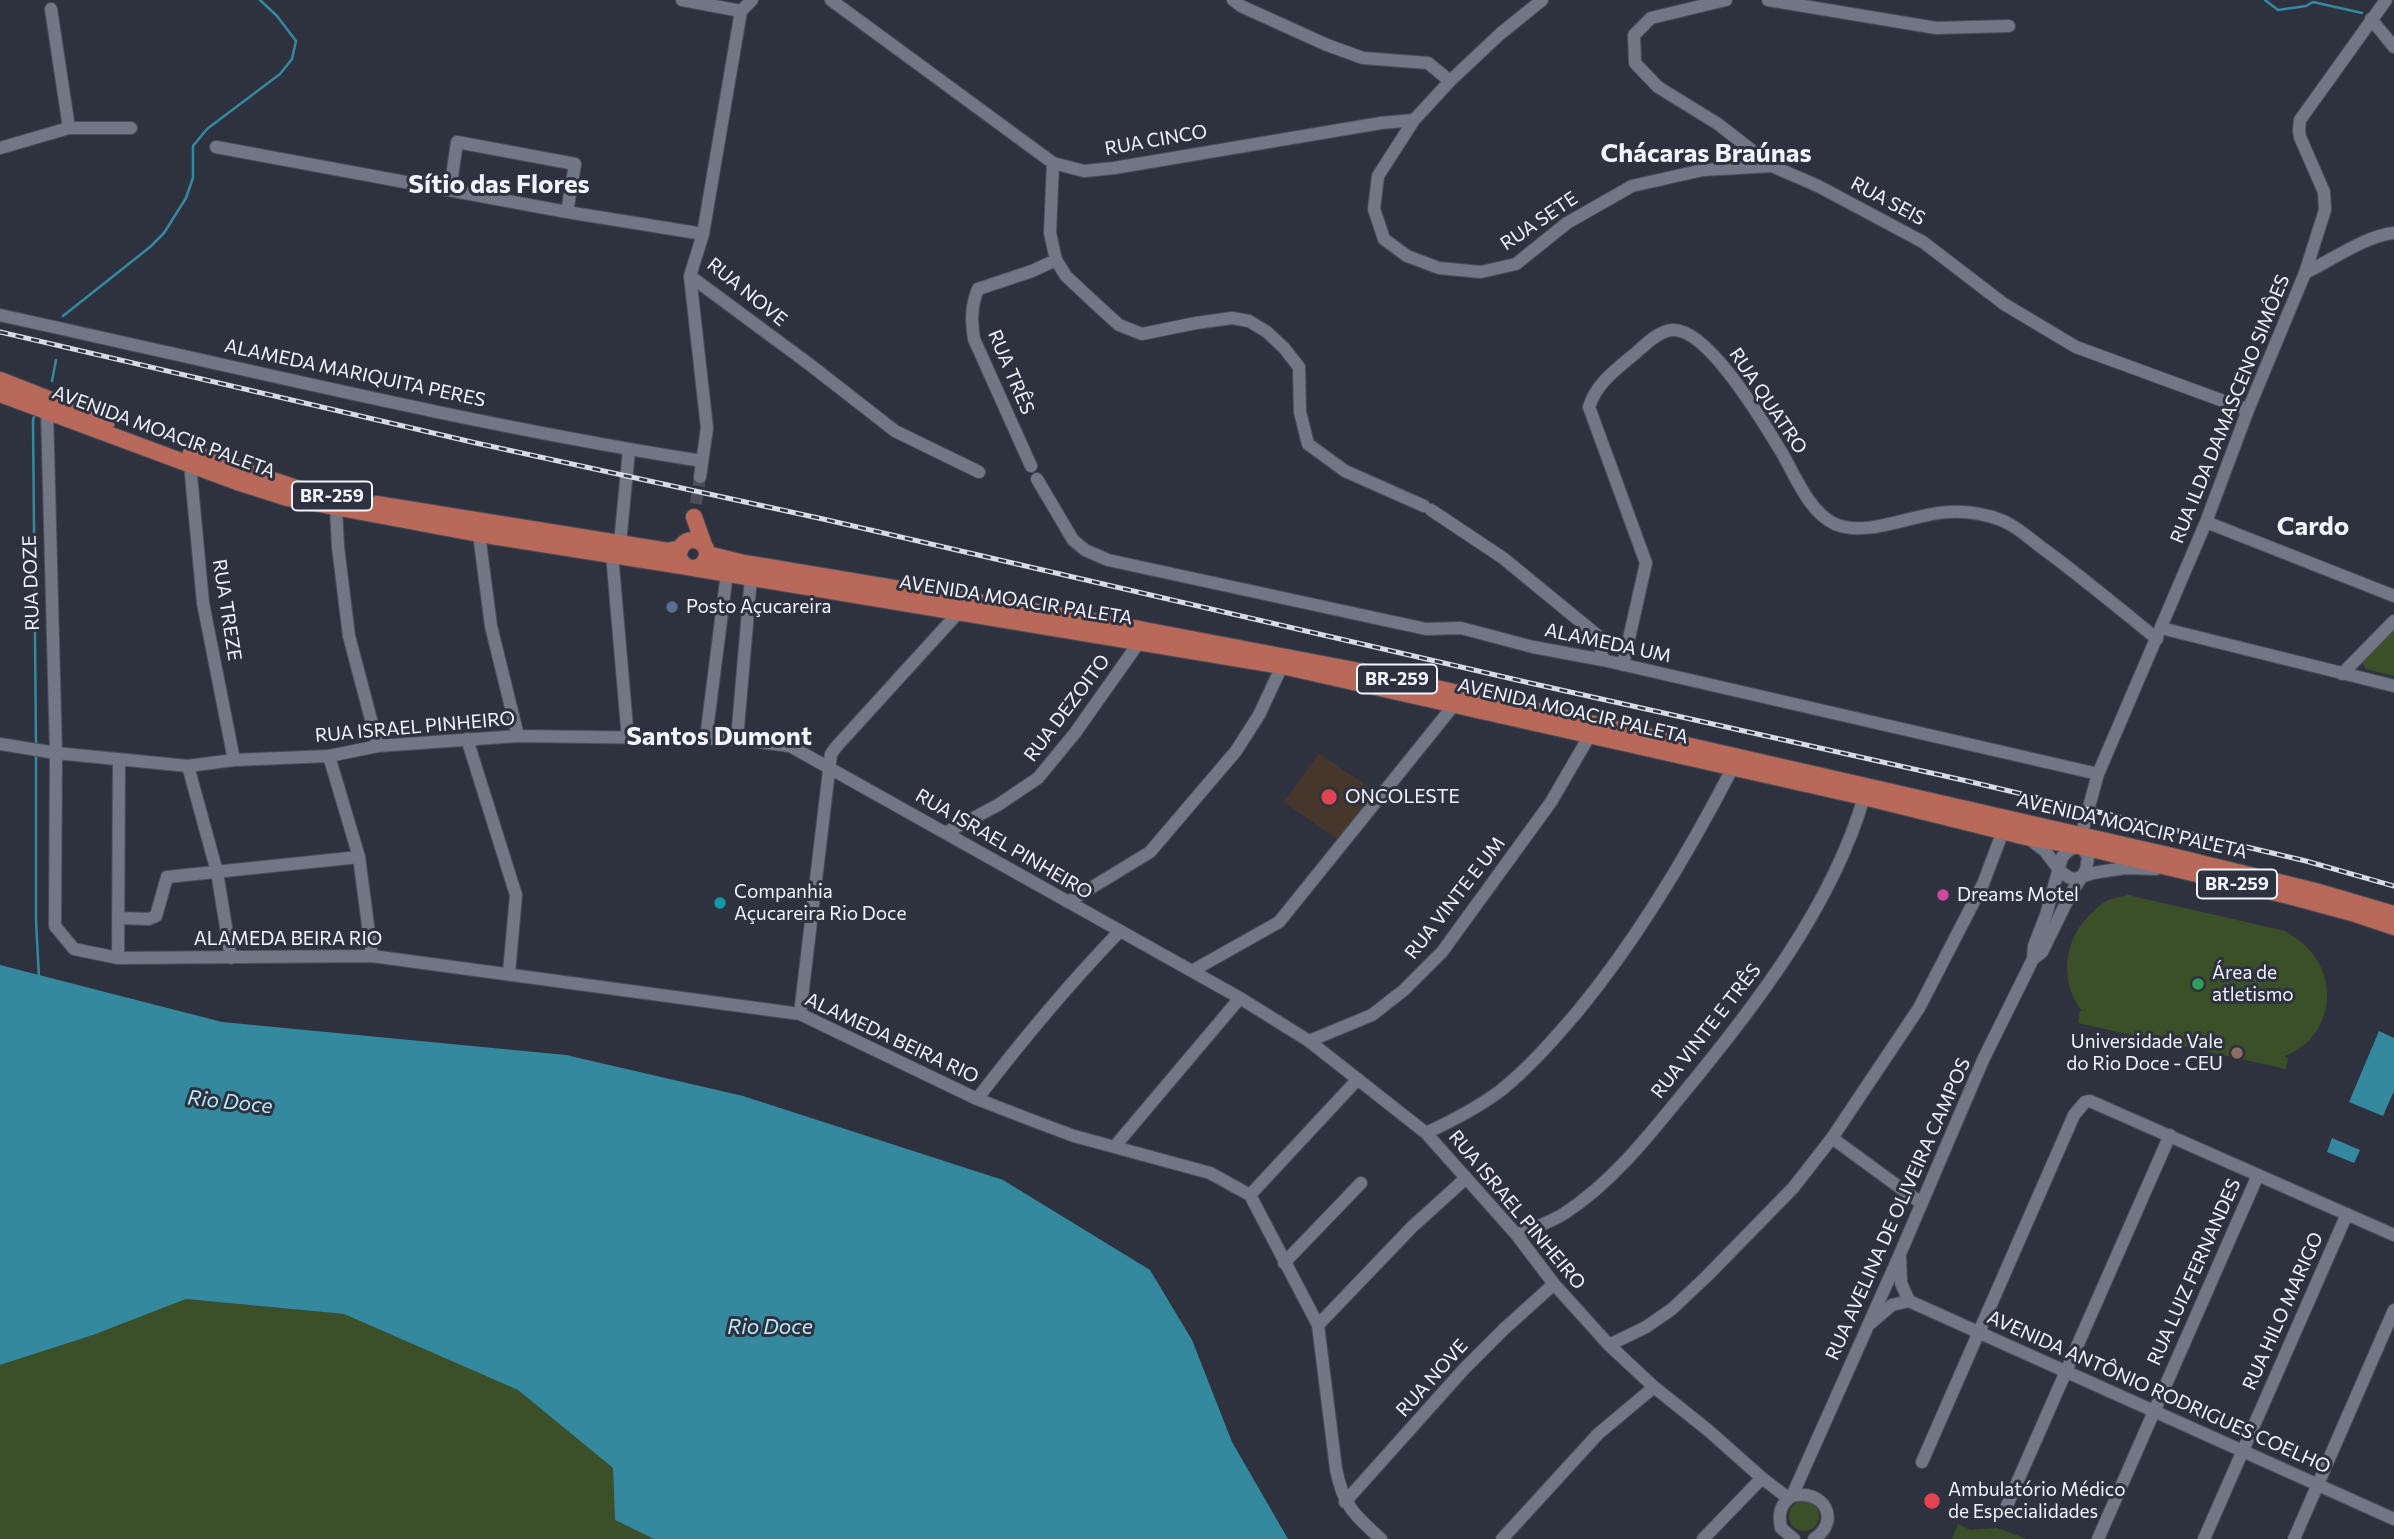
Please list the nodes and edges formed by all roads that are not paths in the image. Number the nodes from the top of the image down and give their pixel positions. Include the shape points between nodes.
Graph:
1 (682, 0) edge
2 (752, 0) edge
3 (831, 0) edge
4 (1233, 0) edge
5 (1542, 0) edge
6 (1726, 0) edge
7 (1768, 0) edge
8 (2386, 0) edge
9 (51, 9) dead end
10 (741, 11) junction
11 (2371, 19) junction
12 (2009, 26) dead end
13 (2394, 47) edge
14 (1450, 81) junction
15 (1414, 120) junction
16 (69, 128) junction
17 (131, 128) dead end
18 (216, 147) dead end
19 (0, 148) edge
20 (1053, 163) junction
21 (1772, 166) junction
22 (450, 190) junction
23 (567, 212) junction
24 (2394, 233) edge
25 (703, 234) junction
26 (1056, 260) junction
27 (2305, 273) junction
28 (690, 276) junction
29 (0, 315) edge
30 (4, 392) edge
31 (2248, 410) junction
32 (47, 411) junction
33 (629, 450) junction
34 (702, 461) junction
35 (190, 464) junction
36 (1031, 466) dead end
37 (979, 472) dead end
38 (700, 477) tunnel mouth
39 (1037, 479) dead end
40 (336, 508) junction
41 (2206, 522) junction
42 (480, 534) junction
43 (682, 546) junction
44 (616, 548) junction
45 (706, 550) junction
46 (691, 568) junction
47 (727, 573) junction
48 (751, 577) junction
49 (2394, 596) edge
50 (959, 612) junction
51 (2394, 621) edge
52 (2159, 634) junction
53 (1140, 641) junction
54 (1603, 660) junction
55 (1623, 665) junction
56 (1282, 666) junction
57 (2342, 674) junction
58 (2394, 686) edge
59 (1454, 705) junction
60 (1590, 735) junction
61 (518, 736) junction
62 (628, 738) junction
63 (706, 738) junction
64 (467, 739) junction
65 (737, 739) junction
66 (0, 744) edge
67 (377, 746) junction
68 (53, 752) junction
69 (329, 755) junction
70 (120, 759) junction
71 (234, 760) junction
72 (188, 766) junction
73 (830, 767) junction
74 (1732, 769) junction
75 (2098, 774) junction
76 (1864, 797) junction
77 (2003, 831) junction
78 (945, 833) junction
79 (2026, 837) junction
80 (2080, 841) junction
81 (359, 857) junction
82 (2059, 867) junction
83 (2166, 869) junction
84 (218, 872) junction
85 (2082, 877) junction
86 (1068, 902) junction
87 (2394, 914) edge
88 (118, 918) junction
89 (55, 926) joint
90 (2394, 928) edge
91 (1119, 932) junction
92 (372, 956) junction
93 (118, 958) junction
94 (231, 958) junction
95 (2033, 959) junction
96 (1192, 971) junction
97 (509, 973) junction
98 (1240, 998) junction
99 (800, 1014) junction
100 (1309, 1041) junction
101 (1358, 1079) junction
102 (977, 1099) junction
103 (1426, 1133) junction
104 (2170, 1135) junction
105 (1832, 1138) junction
106 (1115, 1146) junction
107 (2258, 1175) junction
108 (1466, 1178) junction
109 (1361, 1183) dead end
110 (1250, 1195) junction
111 (1921, 1203) junction
112 (2347, 1214) junction
113 (1516, 1234) junction
114 (2394, 1235) edge
115 (1900, 1254) junction
116 (1284, 1263) junction
117 (1554, 1284) junction
118 (1909, 1301) junction
119 (2394, 1310) edge
120 (1318, 1325) junction
121 (1869, 1325) junction
122 (1978, 1333) junction
123 (1609, 1345) junction
124 (2065, 1372) junction
125 (1654, 1387) junction
126 (2155, 1411) junction
127 (2243, 1451) junction
128 (1922, 1462) dead end
129 (1800, 1476) junction
130 (1762, 1479) junction
131 (2318, 1484) junction
132 (1814, 1496) junction
133 (1790, 1497) junction
134 (1345, 1502) junction
135 (2005, 1510) dead end
136 (2394, 1519) edge
137 (1381, 1539) edge
138 (1502, 1539) edge
139 (1703, 1539) edge
140 (1794, 1539) edge
141 (1814, 1539) edge
142 (2098, 1539) edge
143 (2204, 1539) edge
144 (2294, 1539) edge

1 - 10 street
2 - 10 street
3 - 20 street, RUA CINCO
4 - 14 street via 1363,58 1428,64
5 - 14 street, RUA SETE
6 - 21 street, RUA SEIS via 1651,18 1634,36 1634,62 1658,87 1718,124
7 - 12 street via 1936,29
8 - 11 street, RUA ILDA DAMASCENO SIMÔES
9 - 16 street
10 - 25 street, RUA NOVE
11 - 13 street
11 - 27 street, RUA ILDA DAMASCENO SIMÔES via 2301,120 2300,137 2326,200
14 - 15 street, RUA SETE
15 - 20 street, RUA CINCO via 1114,169 1084,170
15 - 21 street, RUA SETE via 1378,176 1374,209 1384,239 1407,256 1439,268 1480,272 1516,264 1567,223 1632,186 1703,170
16 - 17 street
16 - 19 street
18 - 22 street
20 - 26 street via 1049,233
21 - 31 street, RUA SEIS via 1923,242 2004,304 2058,338
22 - 23 street
22 - 23 street via 457,142 575,164
23 - 25 street
24 - 27 street
25 - 28 street, RUA NOVE
26 - 36 street, RUA TRÊS via 978,289 972,303 974,339
26 - 54 street via 1066,276 1119,326 1142,334 1231,318 1249,321 1267,332 1299,367 1300,412 1308,444 1345,471 1428,508 1503,558 1598,636
27 - 31 street, RUA ILDA DAMASCENO SIMÔES
28 - 34 street via 707,428
28 - 37 street, RUA NOVE via 895,431
29 - 33 street, ALAMEDA MARIQUITA PERES
30 - 32 main road, AVENIDA MOACIR PALETA / BR-259
30 - 44 main road, AVENIDA MOACIR PALETA / BR-259 via 302,491
31 - 41 street, RUA ILDA DAMASCENO SIMÔES
32 - 35 main road, AVENIDA MOACIR PALETA / BR-259
32 - 68 street, RUA DOZE
33 - 34 street, ALAMEDA MARIQUITA PERES
33 - 44 street
34 - 38 street
35 - 40 main road, AVENIDA MOACIR PALETA / BR-259 via 240,484
35 - 71 street, RUA TREZE via 203,603
39 - 54 street, ALAMEDA UM via 1073,540 1108,560 1426,629 1461,628
40 - 42 main road, AVENIDA MOACIR PALETA / BR-259
40 - 67 street via 349,636
41 - 49 street
41 - 52 street, RUA ILDA DAMASCENO SIMÔES
42 - 44 main road, AVENIDA MOACIR PALETA / BR-259
42 - 61 street via 491,626
43 - 44 main road, AVENIDA MOACIR PALETA / BR-259 via 668,551
43 - 45 main road via 692,540
43 - 45 main road via 695,510 697,531
43 - 46 main road via 681,561
44 - 46 main road, AVENIDA MOACIR PALETA / BR-259
44 - 62 street
45 - 46 main road via 702,565
45 - 80 main road, AVENIDA MOACIR PALETA / BR-259 via 744,563 1375,674
46 - 47 main road, AVENIDA MOACIR PALETA / BR-259
47 - 48 main road, AVENIDA MOACIR PALETA / BR-259
47 - 63 street
48 - 50 main road, AVENIDA MOACIR PALETA / BR-259
48 - 65 street
50 - 53 main road, AVENIDA MOACIR PALETA / BR-259
50 - 73 street via 836,747
51 - 57 street
52 - 55 street, RUA QUATRO via 2003,521 1976,513 1947,512 1850,529 1822,516 1724,366 1686,332 1671,330 1652,339 1607,378 1593,393 1589,407 1646,563
52 - 57 street
52 - 75 street, RUA ILDA DAMASCENO SIMÔES
53 - 56 main road, AVENIDA MOACIR PALETA / BR-259
53 - 78 street, RUA DEZOITO via 1038,778
54 - 55 street, ALAMEDA UM
55 - 75 street, ALAMEDA UM
56 - 59 main road, AVENIDA MOACIR PALETA / BR-259
56 - 86 street via 1236,751 1150,852
57 - 58 street
59 - 60 main road, AVENIDA MOACIR PALETA / BR-259
59 - 96 street via 1279,922
60 - 74 main road, AVENIDA MOACIR PALETA / BR-259
60 - 100 street, RUA VINTE E UM via 1551,802 1443,952 1372,1015
61 - 62 street, RUA ISRAEL PINHEIRO
61 - 64 street, RUA ISRAEL PINHEIRO
62 - 63 street, RUA ISRAEL PINHEIRO
63 - 65 street, RUA ISRAEL PINHEIRO
64 - 67 street, RUA ISRAEL PINHEIRO
64 - 97 street via 516,895
65 - 73 street, RUA ISRAEL PINHEIRO via 790,746
66 - 68 street, RUA ISRAEL PINHEIRO
67 - 69 street, RUA ISRAEL PINHEIRO
68 - 70 street, RUA ISRAEL PINHEIRO
68 - 89 street, RUA DOZE
69 - 71 street, RUA ISRAEL PINHEIRO
69 - 81 street
70 - 72 street, RUA ISRAEL PINHEIRO
70 - 88 street
71 - 72 street, RUA ISRAEL PINHEIRO
72 - 84 street
73 - 78 street, RUA ISRAEL PINHEIRO
73 - 99 street
74 - 76 main road, AVENIDA MOACIR PALETA / BR-259
74 - 103 street via 1660,898 1552,1043 1501,1090 1463,1116
75 - 80 street, RUA ILDA DAMASCENO SIMÔES
76 - 77 main road, AVENIDA MOACIR PALETA / BR-259
76 - 113 street, RUA VINTE E TRÊS via 1832,877 1798,938 1713,1058 1650,1133 1592,1192 1564,1214
77 - 79 main road, AVENIDA MOACIR PALETA / BR-259
77 - 105 street via 1979,894 1919,1008
78 - 86 street, RUA ISRAEL PINHEIRO
79 - 80 main road, AVENIDA MOACIR PALETA / BR-259
79 - 82 street
80 - 82 street, RUA AVELINA DE OLIVEIRA CAMPOS via 2065,853
80 - 83 main road, AVENIDA MOACIR PALETA / BR-259
80 - 85 street via 2088,858
80 - 87 main road, AVENIDA MOACIR PALETA / BR-259 via 2235,870
81 - 84 street
81 - 92 street
82 - 85 street via 2070,878
82 - 95 street, RUA AVELINA DE OLIVEIRA CAMPOS
83 - 85 street via 2125,868
83 - 90 main road, AVENIDA MOACIR PALETA / BR-259 via 2289,896
84 - 88 street via 167,877 156,916
84 - 94 street
85 - 95 street, RUA AVELINA DE OLIVEIRA CAMPOS via 2042,952
86 - 91 street, RUA ISRAEL PINHEIRO
88 - 93 street
89 - 93 street, ALAMEDA BEIRA RIO via 74,949
91 - 96 street, RUA ISRAEL PINHEIRO
91 - 102 street via 1071,981
92 - 94 street, ALAMEDA BEIRA RIO
92 - 97 street, ALAMEDA BEIRA RIO
93 - 94 street, ALAMEDA BEIRA RIO
95 - 111 street, RUA AVELINA DE OLIVEIRA CAMPOS
96 - 98 street, RUA ISRAEL PINHEIRO
97 - 99 street, ALAMEDA BEIRA RIO
98 - 100 street, RUA ISRAEL PINHEIRO
98 - 106 street
99 - 102 street, ALAMEDA BEIRA RIO
100 - 101 street, RUA ISRAEL PINHEIRO
101 - 103 street, RUA ISRAEL PINHEIRO
101 - 110 street
102 - 106 street, ALAMEDA BEIRA RIO via 1074,1136
103 - 108 street, RUA ISRAEL PINHEIRO
104 - 107 street
104 - 122 street via 2084,1102 2074,1115
104 - 124 street
105 - 111 street
105 - 123 street via 1793,1188 1698,1285 1646,1327
106 - 110 street, ALAMEDA BEIRA RIO via 1210,1173
107 - 112 street
107 - 126 street, RUA LUIZ FERNANDES
108 - 113 street, RUA ISRAEL PINHEIRO
108 - 120 street
109 - 116 street
110 - 116 street
111 - 115 street, RUA AVELINA DE OLIVEIRA CAMPOS
112 - 114 street
112 - 127 street, RUA HILO MARIGO
113 - 117 street, RUA ISRAEL PINHEIRO
115 - 118 street via 1901,1283
115 - 121 street, RUA AVELINA DE OLIVEIRA CAMPOS
116 - 120 street
117 - 123 street, RUA ISRAEL PINHEIRO
117 - 134 street, RUA NOVE via 1464,1369
118 - 121 street via 1892,1305
118 - 122 street, AVENIDA ANTÔNIO RODRIGUES COELHO
119 - 131 street
120 - 134 street via 1336,1469
121 - 129 street, RUA AVELINA DE OLIVEIRA CAMPOS
122 - 124 street, AVENIDA ANTÔNIO RODRIGUES COELHO
122 - 128 street
123 - 125 street, RUA ISRAEL PINHEIRO
124 - 126 street, AVENIDA ANTÔNIO RODRIGUES COELHO
124 - 135 street
125 - 130 street, RUA ISRAEL PINHEIRO
125 - 138 street via 1598,1434
126 - 127 street, AVENIDA ANTÔNIO RODRIGUES COELHO
126 - 142 street, RUA LUIZ FERNANDES
127 - 131 street, AVENIDA ANTÔNIO RODRIGUES COELHO
127 - 143 street, RUA HILO MARIGO
129 - 132 street via 1802,1485
129 - 133 street, RUA AVELINA DE OLIVEIRA CAMPOS
130 - 133 street, RUA ISRAEL PINHEIRO
130 - 139 street
131 - 136 street, AVENIDA ANTÔNIO RODRIGUES COELHO
131 - 144 street
132 - 133 street
132 - 141 street via 1822,1502 1827,1520
133 - 140 street, RUA AVELINA DE OLIVEIRA CAMPOS via 1779,1518 1785,1533
134 - 137 street

